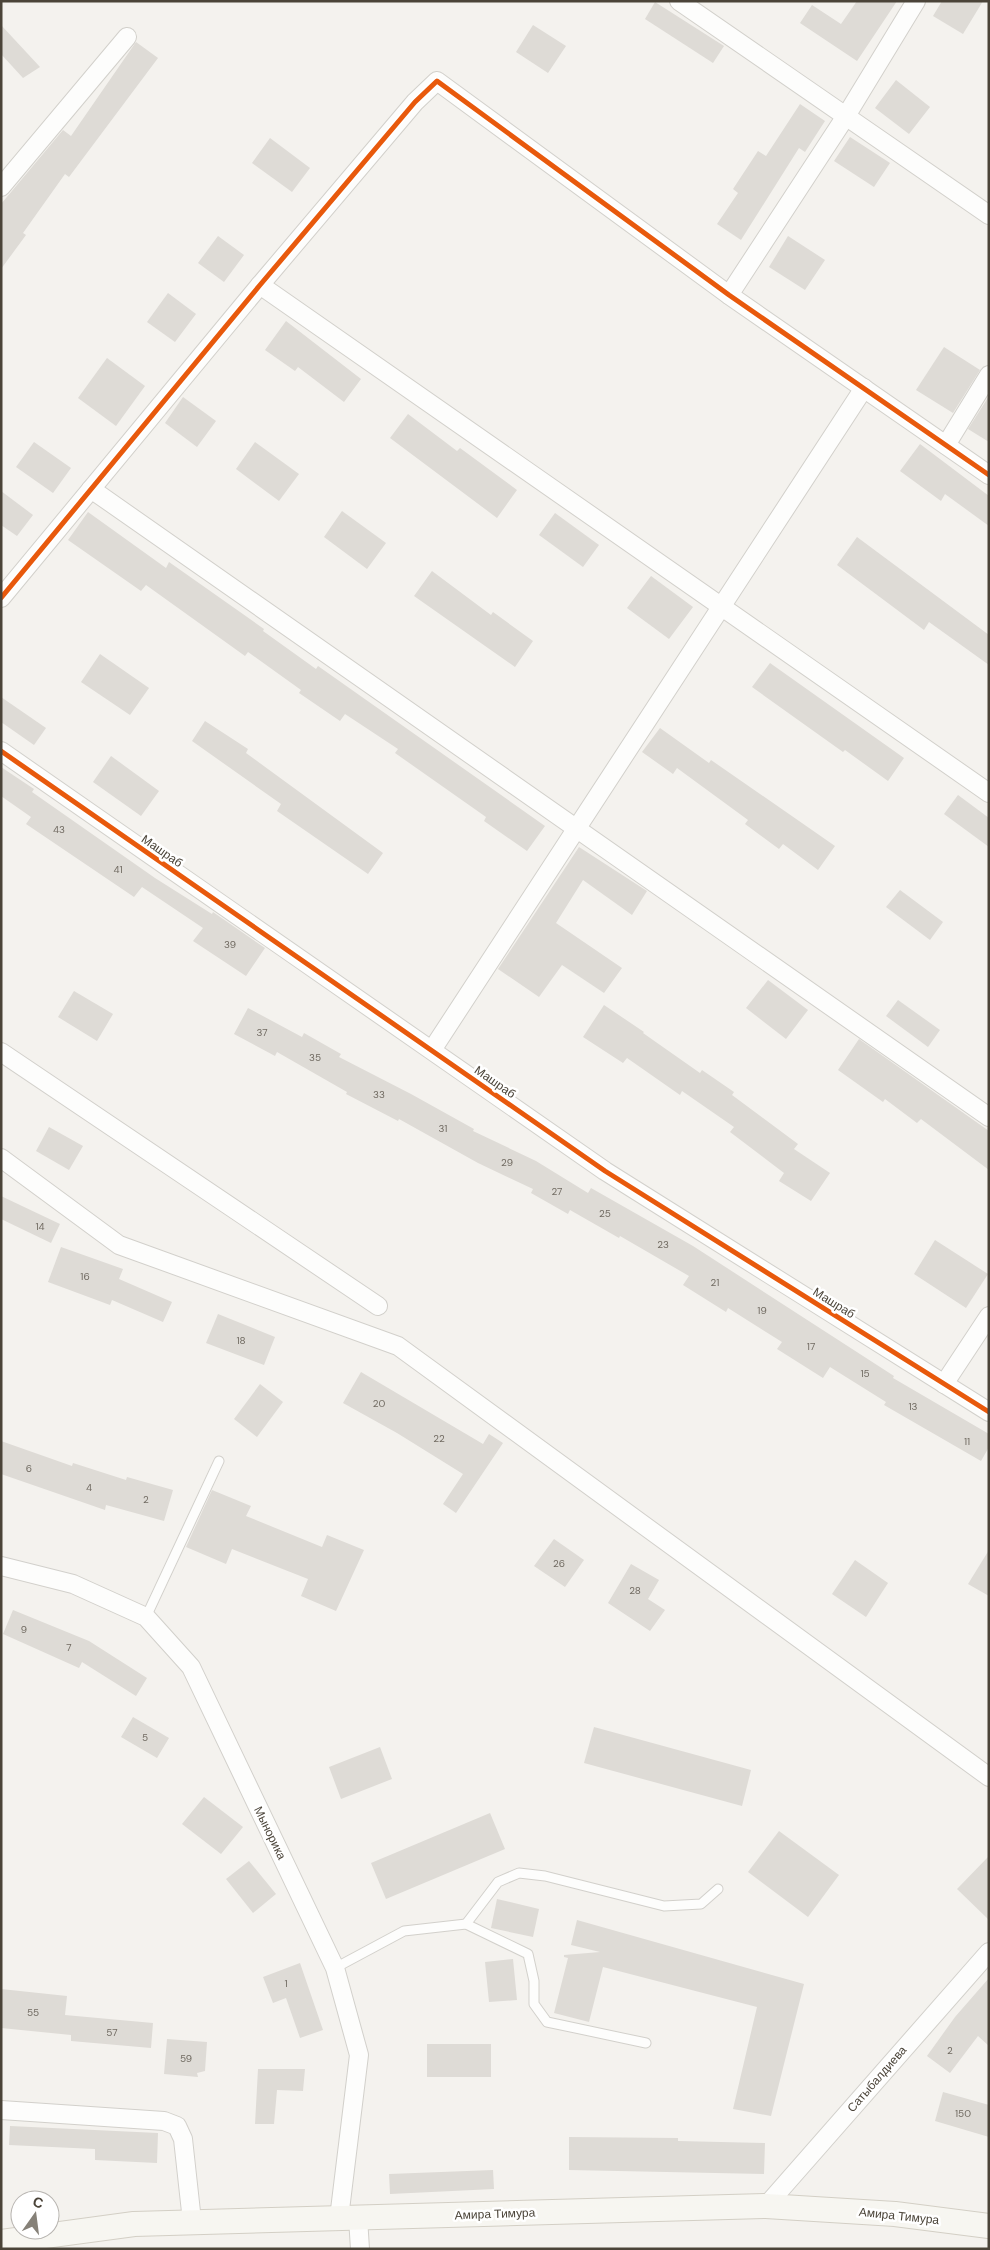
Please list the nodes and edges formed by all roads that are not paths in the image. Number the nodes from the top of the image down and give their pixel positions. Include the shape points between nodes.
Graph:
1 (679, 1) edge
2 (916, 1) edge
3 (127, 37) dead end
4 (846, 116) junction
5 (1, 188) edge
6 (989, 214) edge
7 (260, 285) junction
8 (729, 295) junction
9 (989, 375) edge
10 (864, 388) junction
11 (946, 445) junction
12 (989, 475) edge
13 (91, 489) junction
14 (1, 598) edge
15 (722, 606) junction
16 (1, 751) edge
17 (989, 792) edge
18 (576, 829) junction
19 (432, 1050) junction
20 (1, 1052) edge
21 (989, 1117) edge
22 (1, 1158) edge
23 (378, 1306) dead end
24 (989, 1316) edge
25 (944, 1384) junction
26 (989, 1412) edge
27 (219, 1461) dead end
28 (1, 1566) edge
29 (146, 1617) junction
30 (989, 1777) edge
31 (718, 1889) dead end
32 (466, 1924) junction
33 (989, 1952) edge
34 (335, 1968) junction
35 (646, 2043) dead end
36 (1, 2110) edge
37 (766, 2206) junction
38 (348, 2218) junction
39 (192, 2221) junction
40 (989, 2226) edge
41 (1, 2242) edge
42 (360, 2249) edge

1 - 4 street
2 - 4 street
3 - 5 street
4 - 6 street
4 - 8 street
7 - 8 street via 415,102 437,82
7 - 13 street
7 - 15 street
8 - 10 street
9 - 11 street
10 - 11 street
10 - 15 street
11 - 12 street
13 - 14 street
13 - 18 street
15 - 17 street
15 - 18 street
16 - 19 street, Машраб
18 - 19 street
18 - 21 street
19 - 25 street, Машраб via 605,1171
20 - 23 street
22 - 30 street via 119,1245 398,1346
24 - 25 street
25 - 26 street, Машраб
27 - 29 lane
28 - 29 street, Мынорика via 73,1584
29 - 34 street, Мынорика via 191,1667
31 - 32 lane via 701,1904 664,1906 519,1872 498,1882
32 - 34 lane via 404,1931
32 - 35 lane via 528,1954 534,1980 534,2004 547,2022
33 - 37 street, Сатыбалдиева
34 - 38 street, Мынорика via 358,2055
36 - 39 street via 164,2121 177,2126 184,2139
37 - 38 street, Амира Тимура
37 - 40 street, Амира Тимура via 895,2214
38 - 39 street, Амира Тимура
38 - 42 street, Мынорика
39 - 41 street, Амира Тимура via 134,2224

